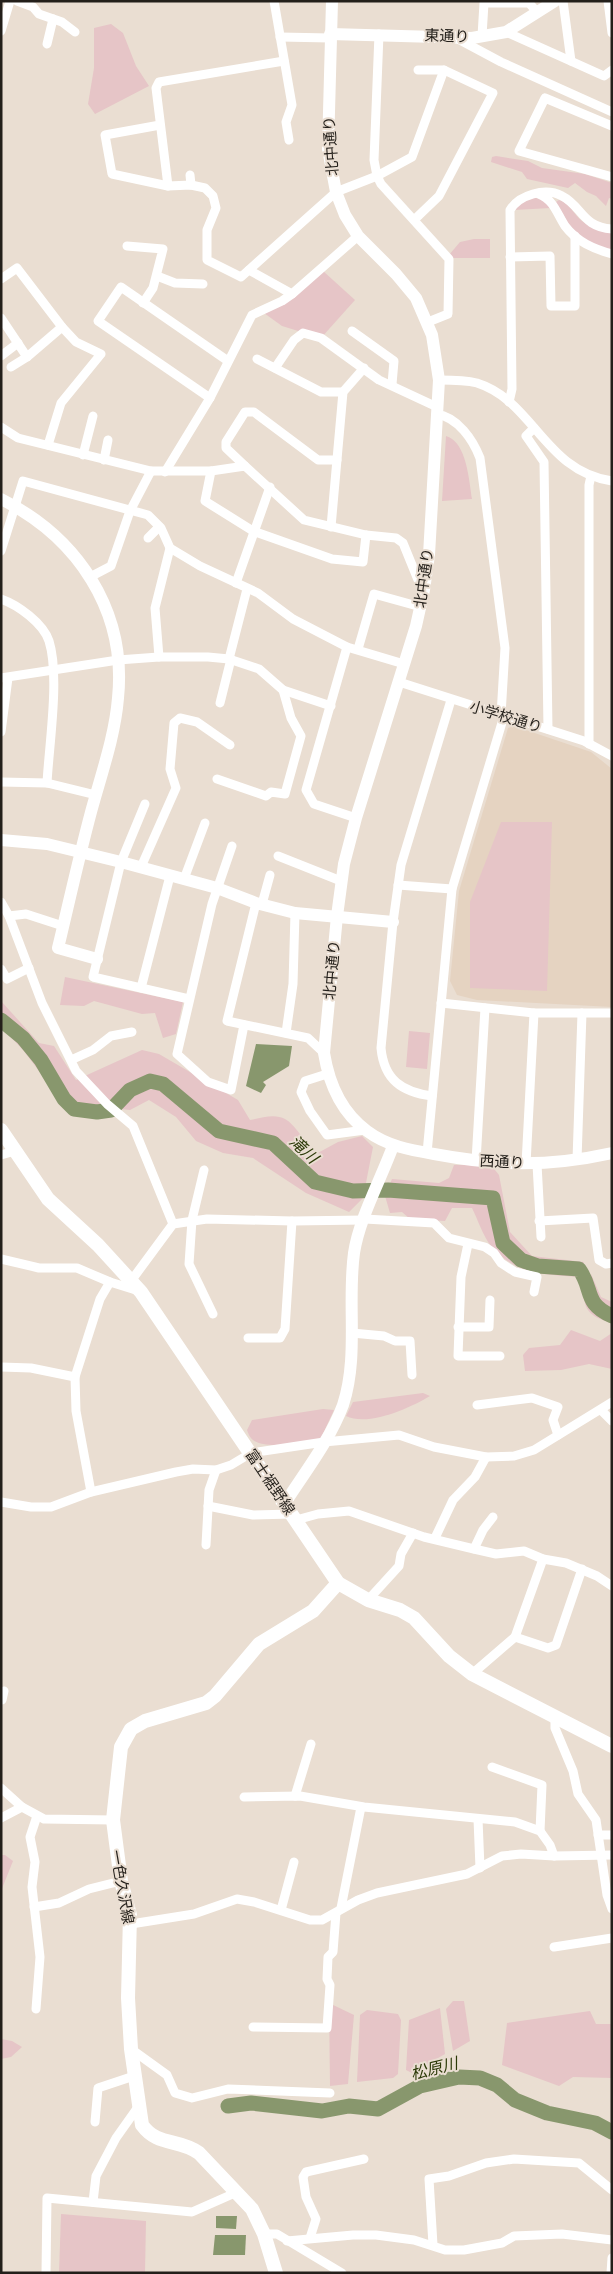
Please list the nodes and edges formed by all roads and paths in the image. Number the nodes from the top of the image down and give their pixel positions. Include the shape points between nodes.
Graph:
1 (10, 1) edge
2 (17, 1) edge
3 (274, 1) edge
4 (332, 1) edge
5 (555, 1) edge
6 (563, 1) edge
7 (608, 1) edge
8 (538, 13) junction
9 (54, 19) junction
10 (1, 31) edge
11 (75, 32) dead end
12 (506, 32) junction
13 (612, 33) edge
14 (379, 34) junction
15 (330, 36) junction
16 (482, 36) junction
17 (280, 38) junction
18 (456, 38) junction
19 (47, 44) dead end
20 (284, 61) junction
21 (570, 61) junction
22 (418, 70) dead end
23 (444, 70) junction
24 (612, 70) edge
25 (612, 112) edge
26 (160, 124) junction
27 (612, 126) edge
28 (289, 140) dead end
29 (190, 174) dead end
30 (377, 176) junction
31 (612, 176) edge
32 (191, 185) junction
33 (168, 186) junction
34 (336, 192) junction
35 (538, 194) junction
36 (414, 220) junction
37 (612, 229) edge
38 (358, 236) junction
39 (574, 236) junction
40 (127, 246) dead end
41 (612, 254) edge
42 (510, 256) junction
43 (249, 270) junction
44 (157, 276) junction
45 (1, 279) edge
46 (203, 284) dead end
47 (292, 294) junction
48 (143, 303) junction
49 (1, 318) edge
50 (428, 322) junction
51 (62, 328) junction
52 (352, 331) dead end
53 (18, 343) junction
54 (1, 356) edge
55 (28, 357) junction
56 (257, 359) dead end
57 (228, 362) junction
58 (11, 367) dead end
59 (275, 368) junction
60 (364, 368) junction
61 (439, 380) junction
62 (392, 384) junction
63 (343, 392) junction
64 (210, 398) junction
65 (509, 402) junction
66 (436, 410) junction
67 (93, 416) dead end
68 (1, 427) edge
69 (534, 428) junction
70 (108, 440) dead end
71 (48, 445) junction
72 (83, 455) junction
73 (104, 460) junction
74 (337, 460) junction
75 (245, 466) junction
76 (151, 471) junction
77 (211, 471) junction
78 (166, 472) junction
79 (591, 476) junction
80 (612, 481) edge
81 (270, 487) junction
82 (1, 499) edge
83 (14, 506) junction
84 (130, 511) junction
85 (159, 526) junction
86 (330, 527) junction
87 (253, 531) junction
88 (366, 535) junction
89 (148, 538) dead end
90 (170, 548) junction
91 (1, 550) edge
92 (90, 577) junction
93 (236, 583) junction
94 (247, 589) junction
95 (424, 592) junction
96 (1, 600) edge
97 (420, 607) junction
98 (347, 647) junction
99 (358, 649) junction
100 (159, 657) junction
101 (230, 659) junction
102 (118, 660) junction
103 (404, 664) junction
104 (54, 670) junction
105 (5, 678) edge
106 (399, 682) junction
107 (283, 690) junction
108 (451, 700) junction
109 (220, 703) dead end
110 (331, 706) junction
111 (3, 713) edge
112 (503, 716) junction
113 (548, 729) junction
114 (1, 732) edge
115 (590, 744) junction
116 (230, 745) dead end
117 (612, 756) edge
118 (217, 779) dead end
119 (1, 782) edge
120 (47, 783) junction
121 (96, 795) junction
122 (146, 804) dead end
123 (356, 818) junction
124 (205, 823) dead end
125 (1, 840) edge
126 (232, 846) dead end
127 (80, 853) junction
128 (278, 856) dead end
129 (121, 862) junction
130 (141, 868) junction
131 (170, 876) junction
132 (270, 876) dead end
133 (184, 879) junction
134 (341, 881) junction
135 (398, 885) junction
136 (217, 888) junction
137 (452, 889) junction
138 (259, 904) junction
139 (4, 908) edge
140 (294, 913) junction
141 (337, 916) junction
142 (392, 922) junction
143 (63, 926) junction
144 (97, 959) junction
145 (29, 968) junction
146 (1, 970) edge
147 (141, 988) junction
148 (189, 999) junction
149 (441, 1003) junction
150 (485, 1008) junction
151 (534, 1013) junction
152 (582, 1013) junction
153 (612, 1013) edge
154 (244, 1025) junction
155 (132, 1032) dead end
156 (286, 1033) junction
157 (324, 1053) junction
158 (71, 1060) junction
159 (328, 1074) junction
160 (432, 1096) junction
161 (1, 1130) edge
162 (365, 1130) junction
163 (393, 1146) junction
164 (8, 1153) edge
165 (427, 1153) junction
166 (612, 1153) edge
167 (577, 1160) junction
168 (476, 1161) junction
169 (532, 1164) junction
170 (204, 1170) dead end
171 (365, 1218) junction
172 (192, 1220) junction
173 (292, 1221) junction
174 (539, 1221) junction
175 (173, 1224) junction
176 (541, 1237) dead end
177 (468, 1244) junction
178 (1, 1259) edge
179 (612, 1263) edge
180 (131, 1281) junction
181 (110, 1282) junction
182 (141, 1292) junction
183 (534, 1292) dead end
184 (490, 1300) dead end
185 (214, 1314) dead end
186 (458, 1327) junction
187 (352, 1333) junction
188 (248, 1338) dead end
189 (500, 1356) dead end
190 (1, 1367) edge
191 (412, 1375) dead end
192 (75, 1377) junction
193 (612, 1402) edge
194 (477, 1405) dead end
195 (600, 1410) junction
196 (612, 1421) edge
197 (558, 1435) junction
198 (324, 1442) junction
199 (251, 1453) junction
200 (486, 1457) junction
201 (216, 1470) junction
202 (91, 1492) junction
203 (1, 1502) edge
204 (208, 1506) junction
205 (291, 1512) junction
206 (493, 1517) dead end
207 (413, 1533) junction
208 (435, 1538) junction
209 (206, 1545) dead end
210 (474, 1549) junction
211 (543, 1559) junction
212 (582, 1569) junction
213 (338, 1583) junction
214 (611, 1585) edge
215 (368, 1600) junction
216 (515, 1637) junction
217 (472, 1674) junction
218 (555, 1717) junction
219 (311, 1744) dead end
220 (612, 1746) edge
221 (492, 1767) dead end
222 (1, 1788) edge
223 (295, 1796) junction
224 (244, 1798) dead end
225 (22, 1807) junction
226 (361, 1807) junction
227 (37, 1816) junction
228 (1, 1818) edge
229 (478, 1819) junction
230 (113, 1820) junction
231 (540, 1831) junction
232 (612, 1834) edge
233 (598, 1835) junction
234 (600, 1854) junction
235 (612, 1854) edge
236 (554, 1856) junction
237 (294, 1862) dead end
238 (480, 1868) junction
239 (121, 1881) junction
240 (34, 1907) junction
241 (611, 1907) edge
242 (281, 1910) junction
243 (338, 1911) junction
244 (131, 1924) junction
245 (612, 1938) edge
246 (554, 1947) dead end
247 (36, 2009) dead end
248 (253, 2027) dead end
249 (131, 2049) junction
250 (134, 2076) junction
251 (330, 2093) dead end
252 (138, 2107) junction
253 (95, 2122) dead end
254 (364, 2159) dead end
255 (612, 2190) edge
256 (235, 2194) junction
257 (93, 2202) junction
258 (264, 2234) junction
259 (310, 2238) junction
260 (612, 2240) edge
261 (287, 2242) junction
262 (433, 2244) junction
263 (612, 2244) edge
264 (612, 2258) edge
265 (329, 2270) edge
266 (46, 2273) edge
267 (276, 2273) edge
268 (342, 2273) edge
269 (611, 2273) edge

1 - 10 street
2 - 9 street
3 - 17 street
4 - 15 street, 北中通り
5 - 8 street, 東通り
6 - 21 street
7 - 13 street
8 - 12 street, 東通り
8 - 16 street via 530,4 484,3
9 - 11 street
9 - 19 street
12 - 16 street, 東通り
12 - 21 street
14 - 15 street, 東通り
14 - 18 street, 東通り
14 - 30 street via 374,160
15 - 17 street
15 - 34 street, 北中通り via 328,149
16 - 18 street, 東通り
17 - 20 street
18 - 25 street
20 - 26 street via 159,82 156,88
20 - 28 street via 292,105 286,122
21 - 24 street via 604,76
22 - 23 street
23 - 30 street via 412,157
23 - 36 street via 493,93 439,196
26 - 33 street
26 - 33 street via 105,135 112,174
27 - 31 street via 545,98 519,150
29 - 32 street
30 - 34 street
30 - 36 street
32 - 33 street
32 - 43 street via 205,188 213,196 216,208 207,230 207,260 241,277
34 - 38 street, 北中通り
34 - 43 street
35 - 37 street via 561,195 592,223
35 - 39 street via 551,202
35 - 42 street via 523,198 510,210
36 - 50 street via 449,260 448,314
38 - 47 street
38 - 50 street, 北中通り via 416,298
39 - 41 street via 591,248
39 - 42 street via 575,306 551,306 550,256
40 - 44 street via 163,250
42 - 65 street via 512,389
43 - 47 street
44 - 46 street via 175,283
44 - 48 street
45 - 51 street via 17,268
47 - 57 street via 252,315
48 - 57 street
48 - 64 street via 121,287 98,320
49 - 53 street
50 - 61 street, 北中通り
51 - 55 street
51 - 71 street via 76,342 101,354 62,403
52 - 62 street via 394,361
53 - 54 street
53 - 55 street
55 - 58 street
56 - 59 street
57 - 64 street
59 - 60 street via 294,340 303,333 321,338
59 - 63 street via 321,392
60 - 62 street via 379,380
60 - 63 street
61 - 65 street via 476,383
61 - 66 street, 北中通り
62 - 66 street
63 - 74 street
64 - 78 street
65 - 69 street
66 - 95 street, 北中通り
66 - 112 street via 459,426 475,445 480,458 505,648
67 - 72 street
68 - 71 street via 18,438
69 - 79 street via 564,461
69 - 113 street via 526,436 544,462
70 - 73 street
71 - 72 street
72 - 73 street
73 - 76 street
74 - 75 street via 318,460 254,412 245,412 226,442 226,448
74 - 86 street
75 - 77 street
75 - 81 street
76 - 78 street
76 - 84 street
77 - 78 street
77 - 87 street via 206,501
79 - 80 street
79 - 115 street
81 - 86 street via 304,520
81 - 87 street
82 - 83 street
83 - 84 street via 23,481
83 - 91 street
83 - 92 street via 51,530
84 - 85 street via 148,515
84 - 92 street via 111,566
85 - 89 street
85 - 90 street
86 - 88 street
87 - 88 street via 332,559 363,562
87 - 93 street
88 - 95 street via 396,538 403,543
90 - 93 street
90 - 100 street via 154,608
92 - 102 street via 104,603
93 - 94 street
94 - 98 street via 258,593 293,619
94 - 101 street
95 - 97 street, 北中通り
96 - 104 street via 25,611 49,640
97 - 99 street via 374,594
97 - 103 street, 北中通り
98 - 99 street
98 - 110 street
99 - 103 street
100 - 101 street
100 - 102 street
101 - 107 street via 259,669
101 - 109 street
102 - 104 street
102 - 121 street via 116,715
103 - 106 street, 北中通り
104 - 105 street
104 - 120 street
105 - 111 street
106 - 108 street, 小学校通り
106 - 123 street, 北中通り
107 - 110 street
107 - 118 street via 291,718 301,736 285,794 271,792 266,796
108 - 112 street, 小学校通り
108 - 135 street via 414,819
110 - 123 street via 306,790 314,804
111 - 114 street
112 - 113 street, 小学校通り
112 - 137 street
113 - 115 street, 小学校通り
115 - 117 street, 小学校通り
116 - 130 street via 198,722 180,718 174,724 170,769 176,788
119 - 120 street
120 - 121 street
121 - 127 street
122 - 129 street
123 - 134 street, 北中通り
124 - 133 street
125 - 127 street via 47,844
126 - 136 street
127 - 129 street
127 - 143 street
128 - 134 street
129 - 130 street
129 - 144 street
130 - 131 street
131 - 133 street
131 - 147 street
132 - 138 street
133 - 136 street
134 - 141 street, 北中通り
135 - 137 street
135 - 142 street
136 - 138 street
136 - 148 street
137 - 149 street
138 - 140 street
138 - 154 street via 227,1021
139 - 143 street
139 - 145 street
140 - 141 street
140 - 156 street via 293,984
141 - 142 street
141 - 157 street, 北中通り
142 - 160 street via 382,1056 389,1075 398,1084 407,1090
143 - 144 street via 58,948
144 - 147 street via 93,977
145 - 146 street via 7,979
145 - 158 street via 42,1003
147 - 148 street
148 - 154 street via 177,1054 208,1082 231,1090
149 - 150 street
149 - 160 street
150 - 151 street
150 - 168 street
151 - 152 street
151 - 169 street
152 - 153 street
152 - 167 street
154 - 156 street
155 - 158 street via 111,1036 94,1050
156 - 157 street via 308,1038
157 - 159 street, 北中通り
158 - 175 street via 83,1080 133,1126
159 - 162 street, 北中通り via 341,1104
159 - 162 street via 305,1081 301,1092 310,1111 327,1135
160 - 165 street
161 - 164 main road, 富士裾野線
162 - 163 street, 北中通り
163 - 165 street, 西通り
163 - 171 street
164 - 180 main road, 富士裾野線 via 48,1199
165 - 168 street, 西通り
166 - 167 street, 西通り
167 - 169 street, 西通り
168 - 169 street, 西通り
169 - 174 street
170 - 172 street
171 - 173 street
171 - 177 street via 434,1223 449,1238
171 - 187 street via 354,1254
172 - 173 street
172 - 175 street
172 - 185 street via 189,1264
173 - 188 street via 285,1329 280,1338
174 - 176 street
174 - 179 street via 593,1218 599,1260
175 - 180 street
177 - 183 street via 485,1247 501,1264 537,1278
177 - 186 street via 461,1277
178 - 181 street via 40,1268 77,1268
180 - 182 main road, 富士裾野線
181 - 182 street
181 - 192 street via 100,1299
182 - 199 main road, 富士裾野線
184 - 186 street via 489,1327
186 - 189 street via 458,1356
187 - 191 street via 410,1341
187 - 198 street via 348,1386
190 - 192 street via 31,1368
192 - 202 street via 76,1411
193 - 195 street
194 - 197 street via 532,1398 558,1407 553,1420
195 - 196 street
195 - 197 street
197 - 200 street via 534,1450 514,1456
198 - 199 street
198 - 200 street via 399,1435 434,1447
198 - 205 street
199 - 201 street
199 - 205 main road, 富士裾野線
200 - 208 street via 475,1477 452,1500
201 - 202 street via 193,1469
201 - 204 street
202 - 203 street via 50,1507 31,1508
204 - 205 street via 254,1515
204 - 209 street
205 - 207 street via 349,1511
205 - 213 main road, 富士裾野線
206 - 210 street
207 - 208 street
207 - 215 street via 401,1554 399,1566
208 - 210 street
210 - 211 street via 496,1554 524,1551
211 - 212 street
211 - 216 street
212 - 214 street
212 - 216 street via 556,1645 548,1648
213 - 215 main road, 富士裾野線
213 - 230 main road, 一色久沢線 via 312,1610 259,1644 206,1703 146,1721 131,1729 121,1747
215 - 217 main road, 富士裾野線 via 414,1618 449,1656
216 - 217 street
217 - 218 main road, 富士裾野線
218 - 220 main road, 富士裾野線
218 - 233 street via 555,1728 574,1770 578,1794 596,1820
219 - 223 street
221 - 231 street via 542,1785
222 - 225 street
223 - 224 street
223 - 226 street
225 - 227 street
225 - 228 street
226 - 229 street
226 - 243 street
227 - 230 street via 58,1821
227 - 240 street via 30,1837 35,1862
229 - 231 street via 515,1822
229 - 238 street
230 - 239 main road, 一色久沢線
231 - 236 street
232 - 233 street
233 - 234 street
234 - 235 street
234 - 236 street
234 - 241 street
236 - 238 street via 502,1856
237 - 242 street
238 - 243 street via 467,1874 377,1893
239 - 240 street via 90,1889 59,1903
239 - 244 main road, 一色久沢線
240 - 247 street via 40,1937
242 - 243 street via 310,1920 322,1920
242 - 244 street via 237,1899 194,1914
243 - 248 street via 333,1952 328,1957 327,2028
244 - 249 main road, 一色久沢線 via 128,1998
245 - 246 street
249 - 250 main road, 一色久沢線
249 - 251 street via 167,2075 176,2093 192,2098 228,2089
250 - 252 main road, 一色久沢線
250 - 253 street via 98,2088
252 - 256 main road, 一色久沢線 via 142,2125 148,2134 156,2139 190,2146
252 - 257 street via 116,2138 96,2176
254 - 259 street via 306,2172 302,2177 306,2197 316,2219
255 - 262 street via 578,2163 514,2158 429,2179
256 - 257 street via 192,2212
256 - 258 main road, 一色久沢線 via 252,2209
257 - 266 street via 47,2198
258 - 261 street via 277,2234
258 - 267 main road, 一色久沢線
259 - 261 street
259 - 262 street via 376,2235
260 - 262 street via 562,2234 514,2236 502,2243 464,2250 445,2250
260 - 263 street
261 - 265 street
264 - 269 street
265 - 268 street

